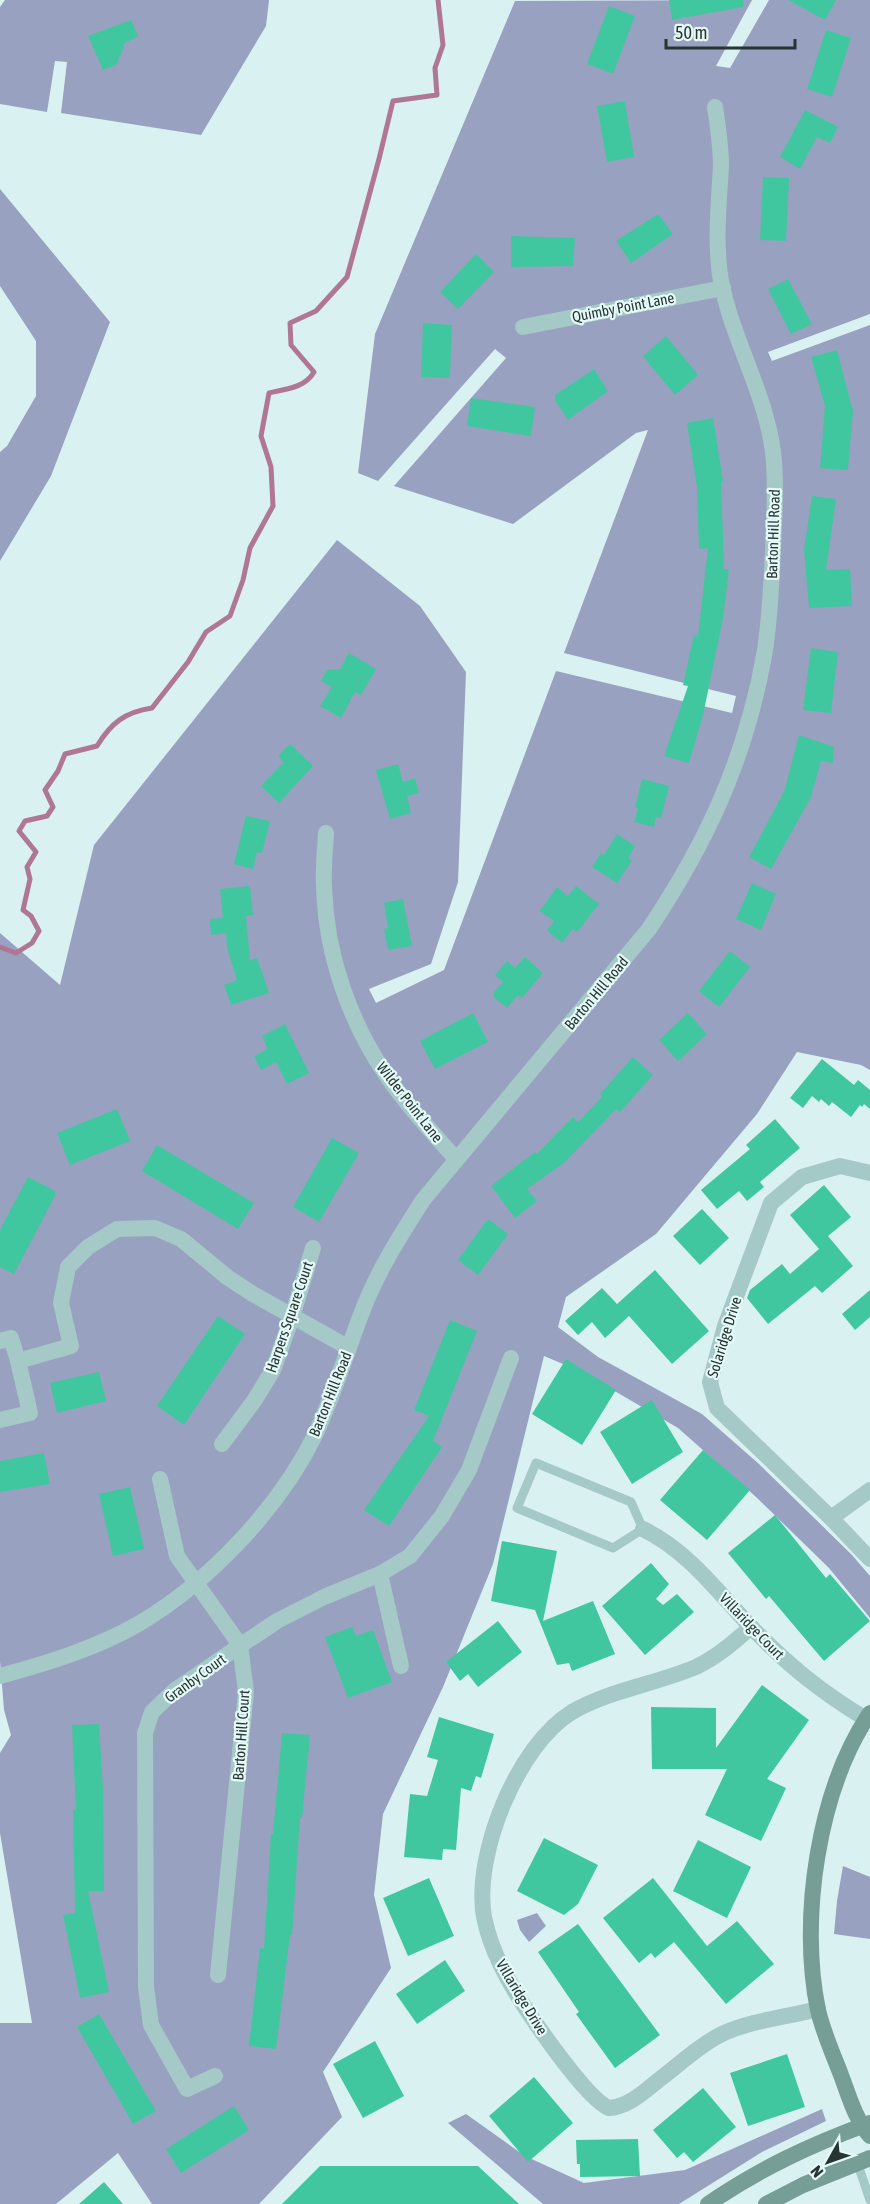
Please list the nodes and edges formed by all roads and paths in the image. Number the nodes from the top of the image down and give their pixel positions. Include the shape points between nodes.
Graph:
1 (715, 107) dead end
2 (723, 288) junction
3 (523, 327) dead end
4 (326, 833) dead end
5 (456, 1159) junction
6 (870, 1173) edge
7 (313, 1248) dead end
8 (292, 1317) junction
9 (0, 1341) edge
10 (349, 1348) junction
11 (511, 1358) dead end
12 (18, 1361) junction
13 (0, 1420) edge
14 (222, 1444) dead end
15 (160, 1479) dead end
16 (870, 1490) edge
17 (831, 1518) junction
18 (643, 1529) junction
19 (870, 1559) edge
20 (380, 1574) junction
21 (196, 1582) junction
22 (751, 1627) junction
23 (240, 1645) junction
24 (401, 1666) dead end
25 (0, 1676) edge
26 (868, 1716) edge
27 (218, 1975) dead end
28 (818, 2009) junction
29 (215, 2076) dead end
30 (867, 2129) edge
31 (863, 2160) edge
32 (870, 2200) edge
33 (708, 2204) edge
34 (766, 2204) edge

1 - 2 street, Barton Hill Road via 720,139 718,227
2 - 3 street, Quimby Point Lane
2 - 5 street, Barton Hill Road via 766,416 776,486 764,654 741,748 705,838 649,929
4 - 5 street, Wilder Point Lane via 324,889 330,939 353,1014 389,1079
5 - 10 street, Barton Hill Road via 423,1200 394,1246 369,1294
6 - 17 street, Solaridge Drive via 840,1166 802,1177 771,1203 725,1326 710,1382 717,1408
7 - 8 street, Harpers Square Court
8 - 10 street
8 - 12 street via 227,1277 181,1239 155,1228 117,1229 88,1247 68,1267 61,1303 71,1346
8 - 14 street, Harpers Square Court via 273,1370
9 - 12 street via 11,1338
10 - 21 street, Barton Hill Road via 331,1399 296,1469 236,1544
11 - 20 street, Granby Court via 469,1470 442,1516 410,1556
12 - 13 street via 30,1413
15 - 21 street, Barton Hill Court via 177,1556
16 - 17 street
17 - 19 street, Solaridge Drive
18 - 18 lane via 613,1548 517,1509 536,1463 631,1502
18 - 22 street, Villaridge Court via 675,1547
20 - 23 street, Granby Court via 324,1597
20 - 24 street
21 - 23 street, Barton Hill Court
21 - 25 street, Barton Hill Road via 139,1623 100,1642
22 - 26 street, Villaridge Court via 809,1682 833,1700
22 - 28 street, Villaridge Drive via 716,1656 697,1666 593,1702 545,1734 518,1774 488,1850 484,1914 492,1945 521,2001 576,2076 609,2108 638,2096 723,2034
23 - 27 street, Barton Hill Court via 246,1692
23 - 29 street, Granby Court via 175,1690 152,1712 146,1733 146,1987 151,2025 187,2089
26 - 28 main road via 834,1790 815,1868 812,1944
28 - 30 main road via 832,2053
30 - 31 main road
30 - 33 main road via 824,2140 782,2159
31 - 32 lane
31 - 34 main road

